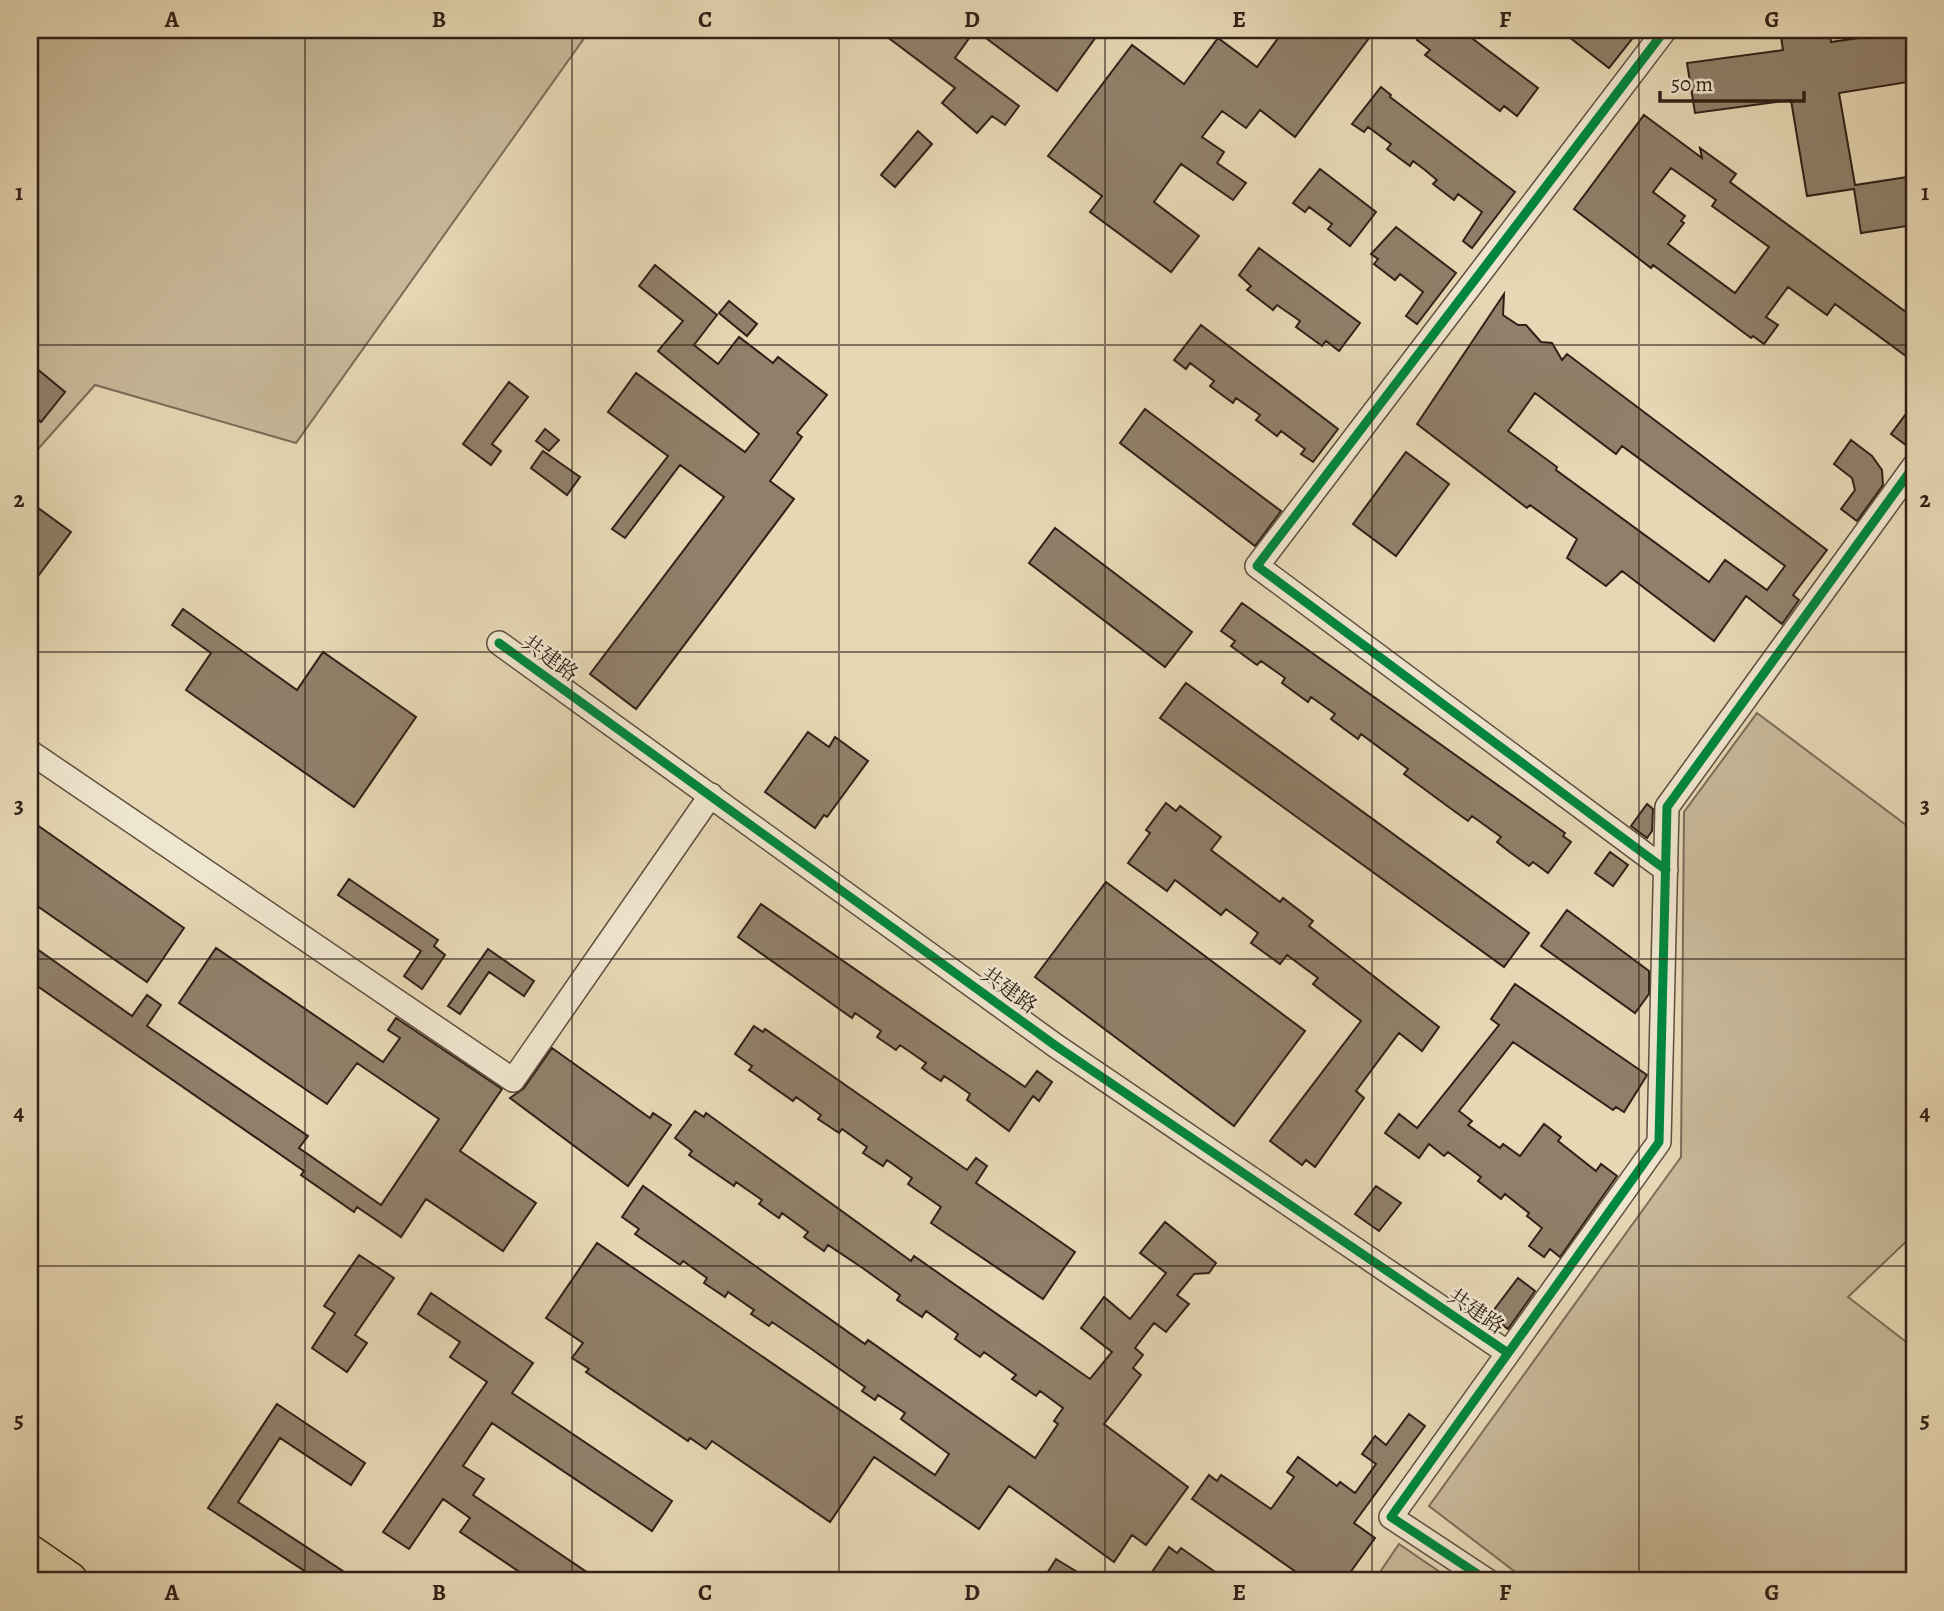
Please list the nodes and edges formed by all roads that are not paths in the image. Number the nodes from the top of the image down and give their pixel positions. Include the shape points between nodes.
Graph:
1 (1665, 30) edge
2 (1914, 466) edge
3 (499, 643) dead end
4 (30, 752) edge
5 (711, 795) junction
6 (1665, 870) junction
7 (1508, 1353) junction
8 (31, 1557) edge
9 (69, 1581) edge
10 (1488, 1581) edge

1 - 6 street via 1257,566
2 - 6 street via 1667,807
3 - 5 street, 共建路
4 - 5 street via 513,1080
5 - 7 street, 共建路 via 1056,1046
6 - 7 street via 1659,1142
7 - 10 street via 1391,1517
8 - 9 highway

